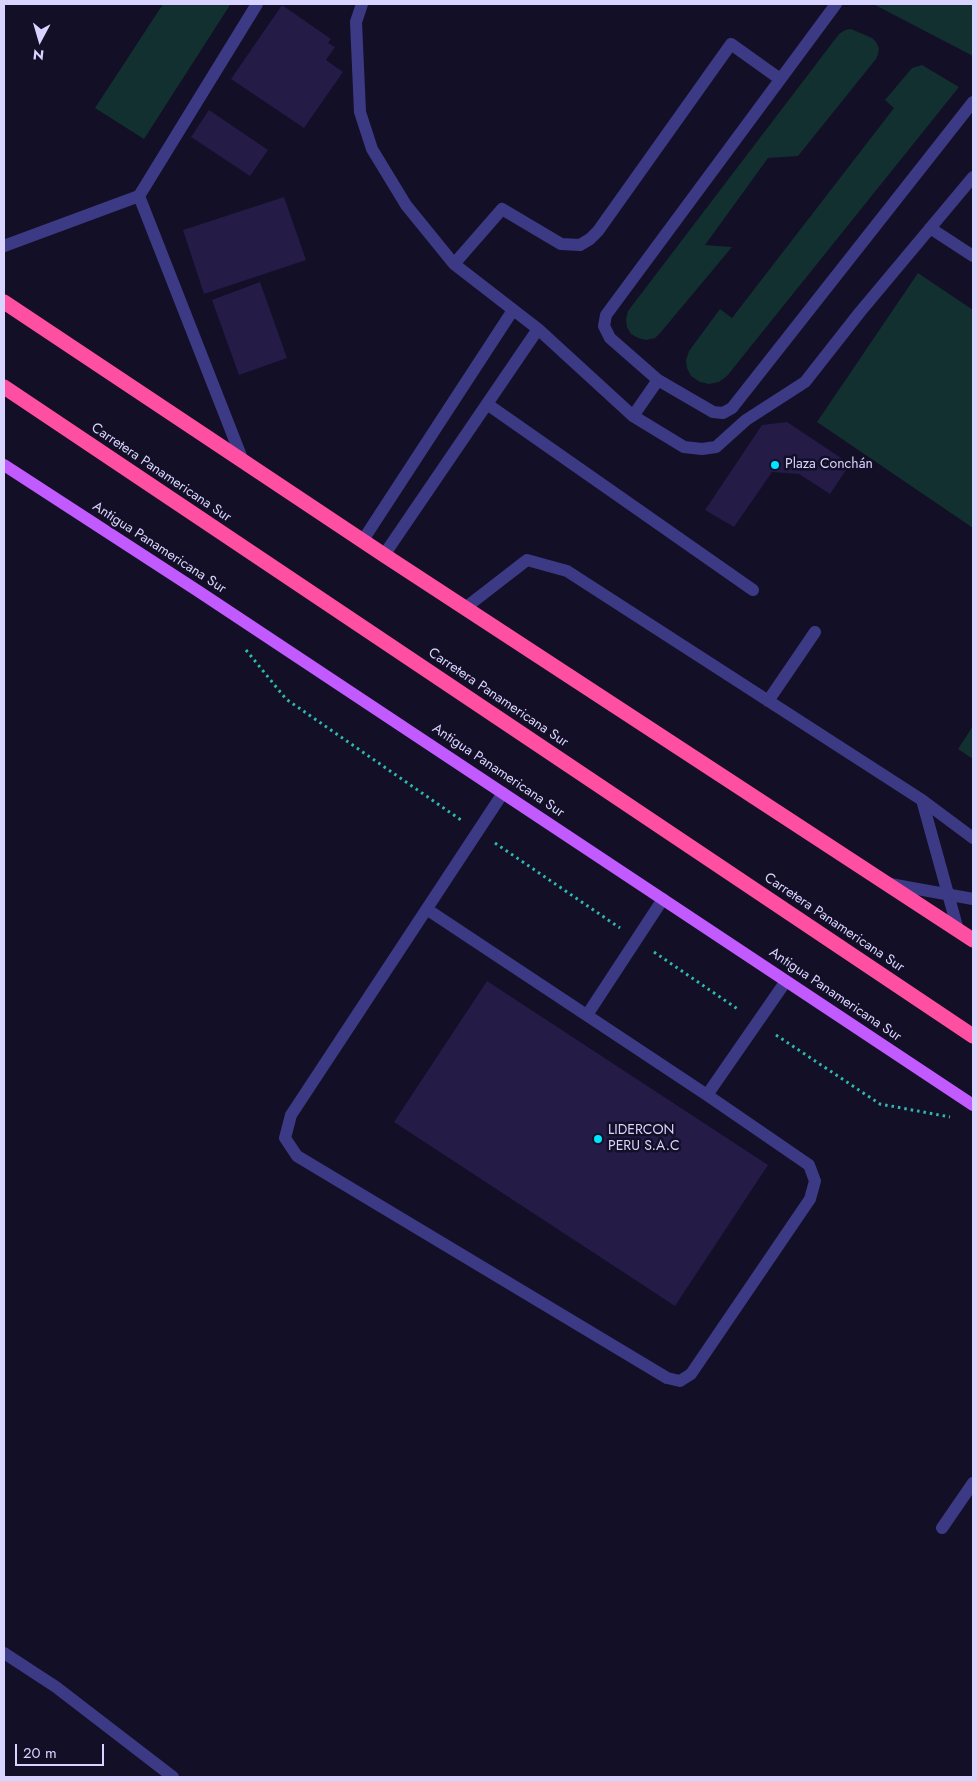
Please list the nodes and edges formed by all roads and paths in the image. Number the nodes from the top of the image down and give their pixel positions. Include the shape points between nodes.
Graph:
1 (258, 4) edge
2 (362, 4) edge
3 (836, 4) edge
4 (780, 79) junction
5 (973, 102) edge
6 (973, 177) edge
7 (139, 196) junction
8 (930, 228) junction
9 (4, 246) edge
10 (973, 256) edge
11 (454, 264) junction
12 (4, 302) edge
13 (513, 310) junction
14 (538, 329) junction
15 (658, 380) junction
16 (4, 387) edge
17 (487, 404) junction
18 (633, 416) junction
19 (243, 461) junction
20 (4, 465) edge
21 (363, 540) junction
22 (384, 555) junction
23 (753, 590) dead end
24 (465, 608) junction
25 (815, 632) dead end
26 (242, 645) dead end
27 (768, 701) junction
28 (503, 793) junction
29 (922, 800) junction
30 (478, 832) junction
31 (973, 838) edge
32 (887, 884) junction
33 (948, 894) junction
34 (663, 899) junction
35 (973, 899) edge
36 (428, 910) junction
37 (958, 930) junction
38 (636, 939) junction
39 (973, 940) edge
40 (786, 981) junction
41 (587, 1015) junction
42 (757, 1022) junction
43 (973, 1036) edge
44 (707, 1094) junction
45 (973, 1105) edge
46 (954, 1118) dead end
47 (973, 1484) edge
48 (942, 1528) dead end
49 (4, 1653) edge
50 (173, 1777) edge

1 - 7 street
2 - 11 street via 356,22 357,76 360,112 372,149 406,205
3 - 4 street
4 - 11 street via 731,44 590,239 580,245 560,244 502,209
4 - 15 street via 606,315 604,326 610,338
5 - 15 street via 732,408 723,413 713,412
6 - 8 street
7 - 9 street
7 - 19 street
8 - 10 street
8 - 18 street via 805,382 746,420 716,447 684,447
11 - 13 street
12 - 19 highway
13 - 14 street
13 - 21 street
14 - 17 street
14 - 18 street
15 - 18 street
16 - 43 highway, Carretera Panamericana Sur
17 - 22 street
17 - 23 street
19 - 21 highway
20 - 28 main road, Antigua Panamericana Sur
21 - 22 highway
22 - 24 highway
24 - 27 street via 527,560 567,571
24 - 32 highway
25 - 27 street
26 - 30 path via 286,699
27 - 29 street
28 - 30 street
28 - 34 main road, Antigua Panamericana Sur
29 - 31 street
29 - 33 street
30 - 36 street
30 - 38 path
32 - 33 street
32 - 37 highway
33 - 35 street
33 - 37 street
34 - 38 street
34 - 40 main road, Antigua Panamericana Sur
36 - 41 street
36 - 44 street via 291,1115 285,1138 296,1156 667,1378 680,1381 691,1374 810,1198 814,1181 809,1165
37 - 39 highway
38 - 41 street
38 - 42 path
40 - 42 street
40 - 45 main road, Antigua Panamericana Sur
41 - 44 street
42 - 44 street
42 - 46 path via 880,1104
47 - 48 street
49 - 50 street via 56,1687

